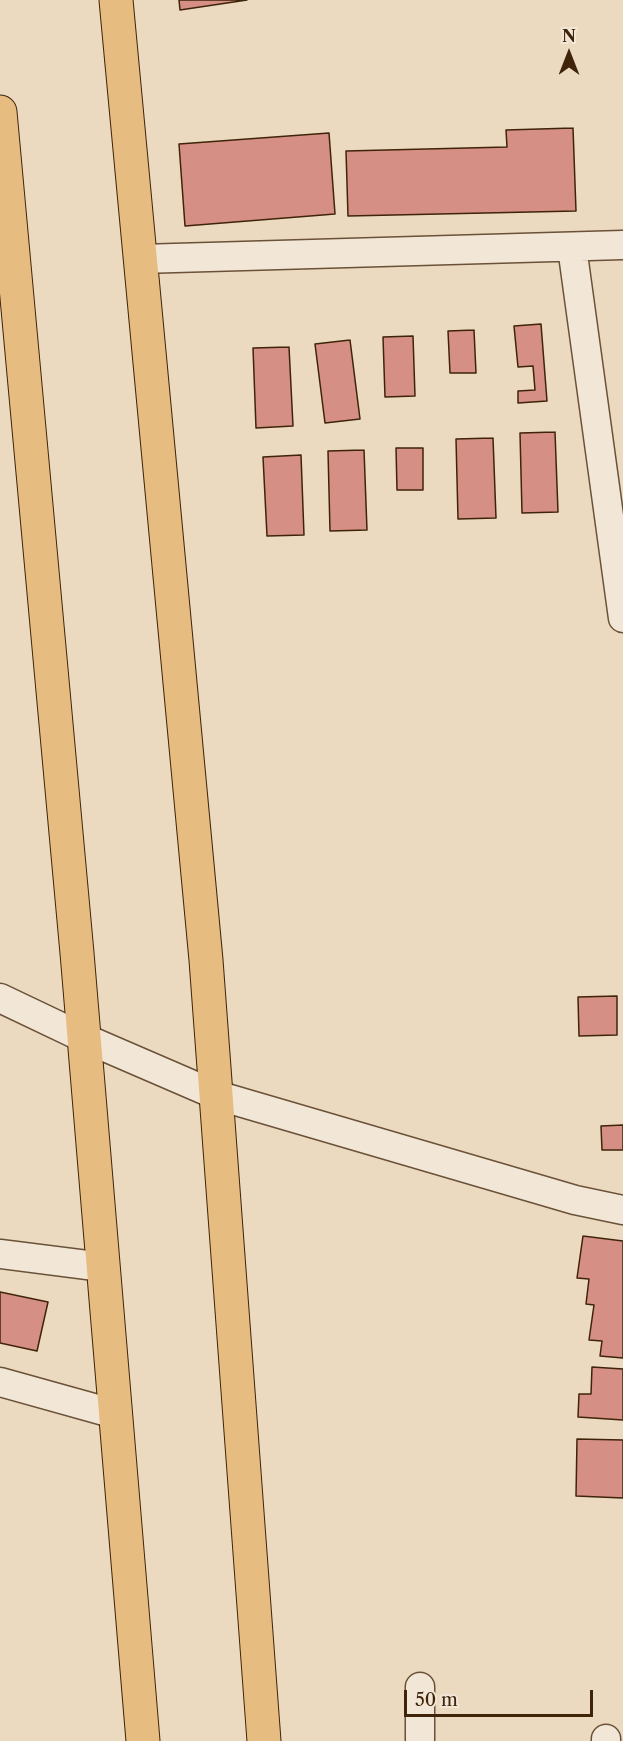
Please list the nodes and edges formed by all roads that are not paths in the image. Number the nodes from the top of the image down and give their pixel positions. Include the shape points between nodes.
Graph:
1 (116, 0) edge
2 (0, 112) edge
3 (623, 245) edge
4 (572, 247) junction
5 (140, 259) junction
6 (622, 603) edge
7 (0, 998) edge
8 (84, 1038) junction
9 (216, 1095) junction
10 (623, 1210) edge
11 (0, 1254) edge
12 (103, 1267) junction
13 (0, 1382) edge
14 (115, 1414) junction
15 (420, 1687) dead end
16 (143, 1741) edge
17 (264, 1741) edge
18 (420, 1741) edge

1 - 5 main road
2 - 8 main road
3 - 4 street
4 - 5 street
4 - 6 street
5 - 9 main road
7 - 8 street
8 - 9 street
8 - 12 main road
9 - 10 street
9 - 17 main road
11 - 12 street
12 - 14 main road
13 - 14 street
14 - 16 main road
15 - 18 street

